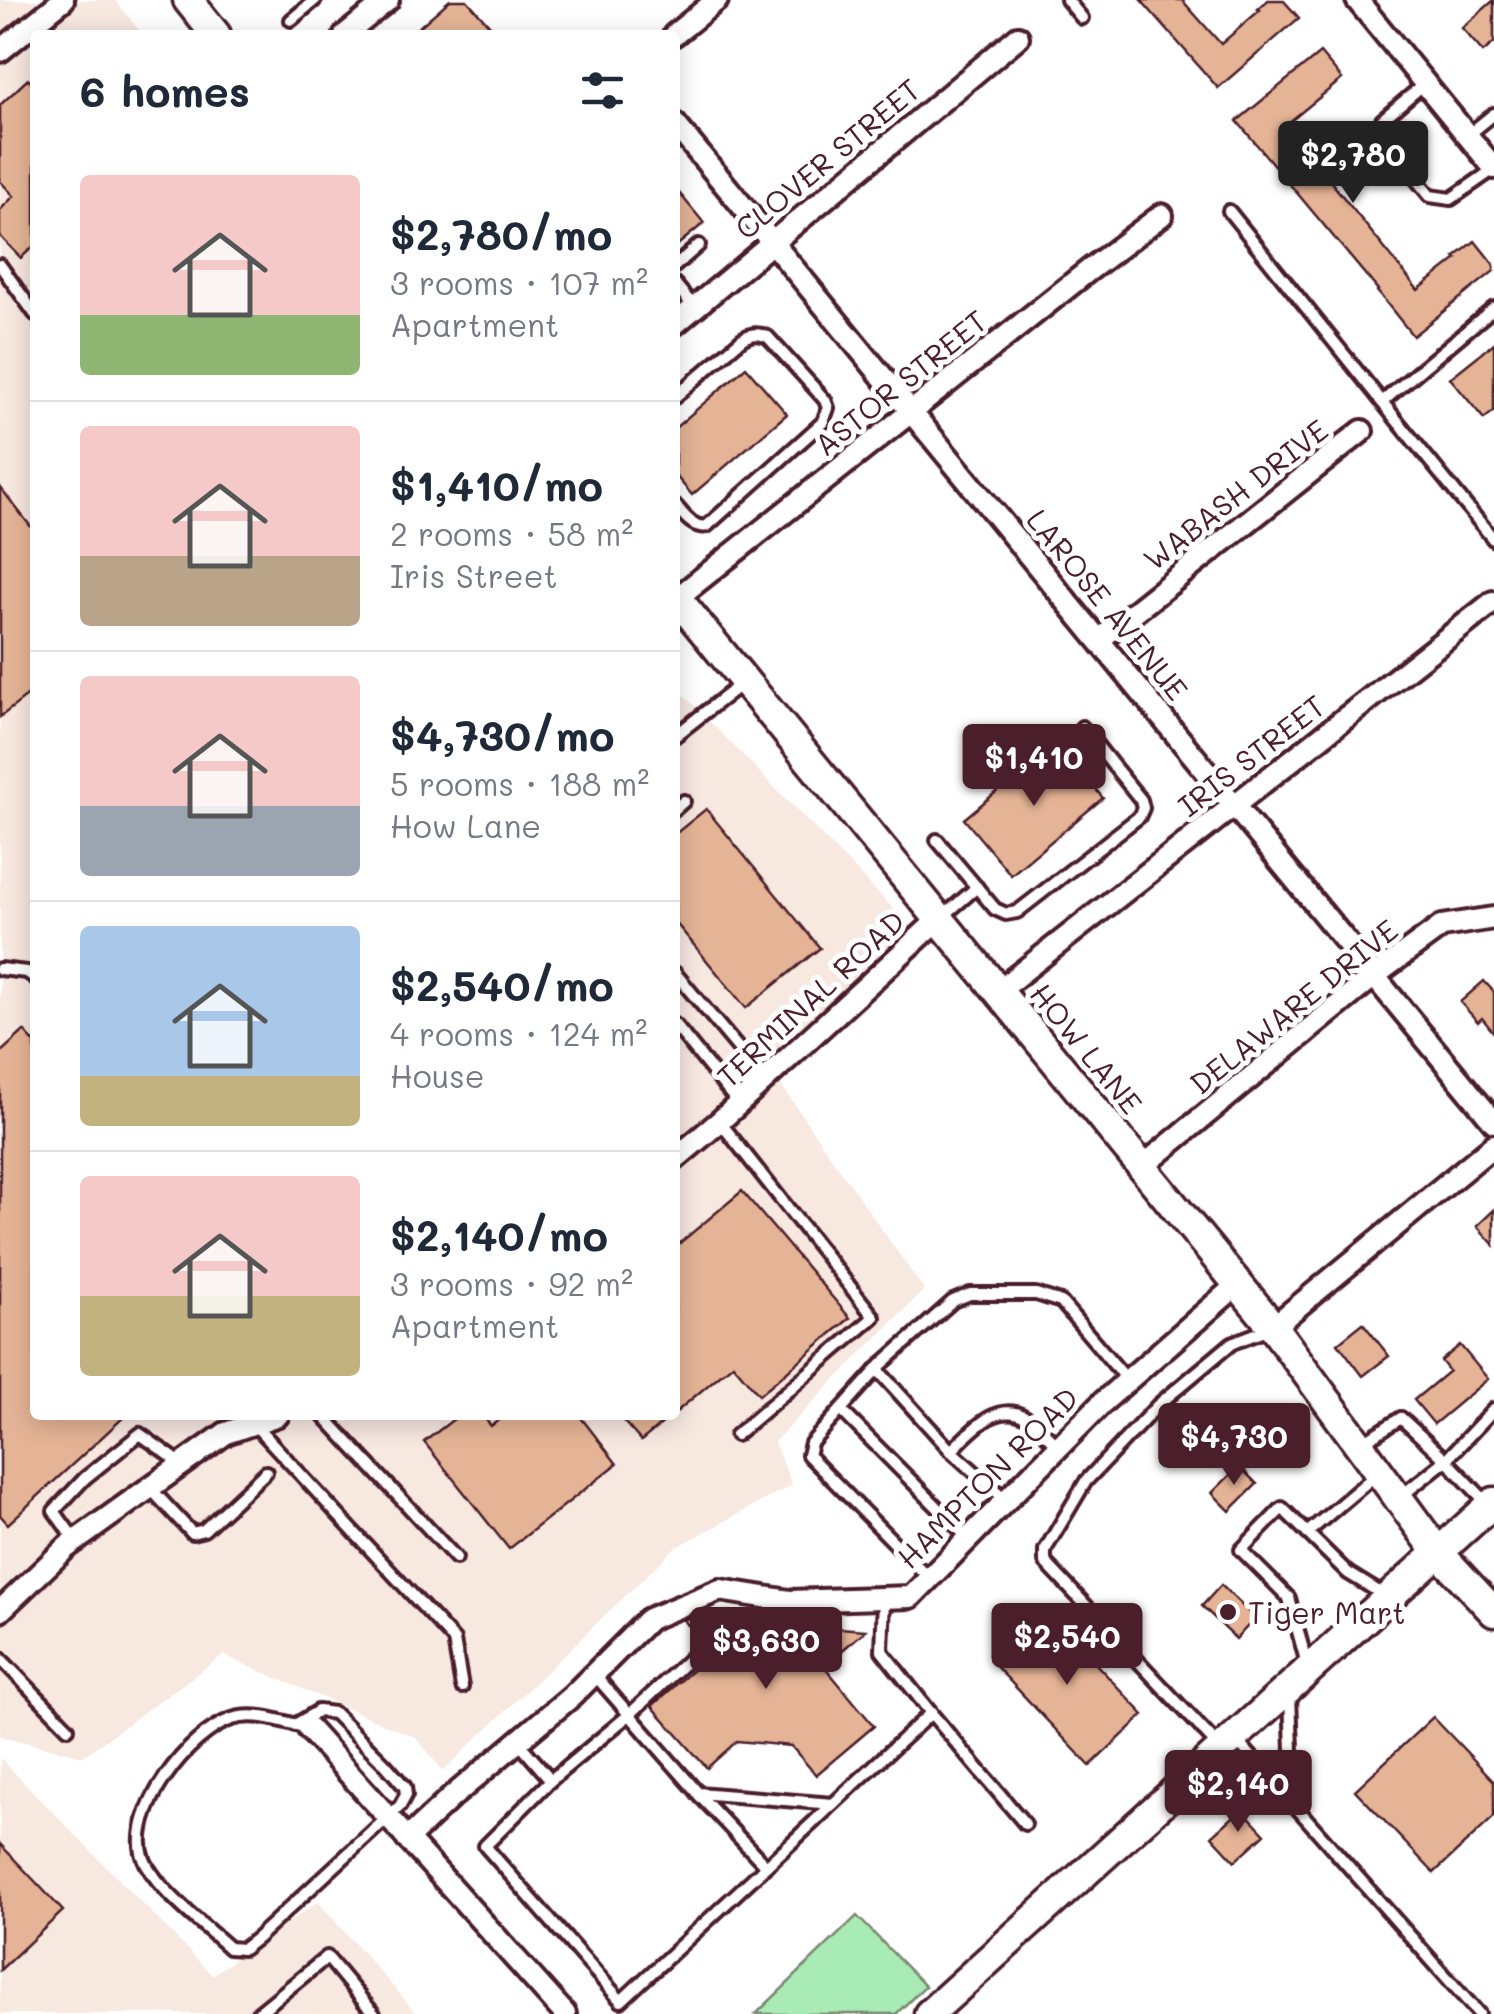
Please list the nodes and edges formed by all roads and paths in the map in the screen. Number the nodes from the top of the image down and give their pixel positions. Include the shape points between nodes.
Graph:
1 (63, 0) edge
2 (188, 0) edge
3 (315, 0) edge
4 (388, 0) edge
5 (717, 0) edge
6 (1066, 0) edge
7 (1357, 0) edge
8 (1082, 18) dead end
9 (290, 20) dead end
10 (212, 30) edge
11 (351, 30) edge
12 (680, 30) edge
13 (1018, 37) dead end
14 (0, 51) edge
15 (1425, 83) junction
16 (1494, 114) edge
17 (680, 130) edge
18 (1467, 135) junction
19 (1494, 168) edge
20 (1229, 211) dead end
21 (1162, 214) dead end
22 (773, 243) junction
23 (698, 246) dead end
24 (680, 262) edge
25 (0, 265) edge
26 (680, 290) edge
27 (30, 307) edge
28 (694, 308) junction
29 (1494, 308) edge
30 (680, 320) edge
31 (680, 394) edge
32 (1382, 402) junction
33 (911, 412) junction
34 (1362, 432) dead end
35 (680, 510) edge
36 (1494, 540) edge
37 (680, 594) edge
38 (680, 602) edge
39 (1493, 602) edge
40 (1099, 640) junction
41 (745, 682) junction
42 (1082, 727) dead end
43 (680, 732) edge
44 (1234, 806) junction
45 (937, 840) dead end
46 (977, 888) junction
47 (1494, 918) edge
48 (939, 919) junction
49 (0, 969) edge
50 (30, 974) edge
51 (1374, 976) junction
52 (680, 979) edge
53 (998, 991) junction
54 (680, 1031) edge
55 (765, 1080) junction
56 (739, 1104) junction
57 (719, 1122) junction
58 (1494, 1122) edge
59 (1494, 1145) edge
60 (680, 1155) edge
61 (1142, 1167) junction
62 (1238, 1284) junction
63 (1273, 1328) junction
64 (877, 1369) junction
65 (1128, 1380) junction
66 (1494, 1409) edge
67 (841, 1410) junction
68 (263, 1420) edge
69 (329, 1420) edge
70 (254, 1423) junction
71 (736, 1435) dead end
72 (1360, 1445) junction
73 (1059, 1447) junction
74 (951, 1451) junction
75 (1446, 1460) junction
76 (182, 1464) junction
77 (1379, 1471) junction
78 (266, 1472) dead end
79 (150, 1488) junction
80 (1399, 1498) junction
81 (1006, 1501) junction
82 (1492, 1508) edge
83 (1307, 1533) junction
84 (968, 1539) junction
85 (75, 1541) junction
86 (1437, 1551) junction
87 (456, 1558) dead end
88 (929, 1578) junction
89 (1386, 1597) junction
90 (884, 1598) junction
91 (1491, 1602) edge
92 (0, 1611) edge
93 (700, 1650) dead end
94 (0, 1658) edge
95 (594, 1674) junction
96 (1299, 1677) junction
97 (462, 1687) dead end
98 (930, 1713) junction
99 (630, 1714) junction
100 (302, 1726) junction
101 (68, 1728) dead end
102 (518, 1742) junction
103 (1227, 1743) junction
104 (551, 1780) junction
105 (698, 1793) junction
106 (833, 1804) junction
107 (1294, 1804) junction
108 (387, 1816) junction
109 (1025, 1824) dead end
110 (407, 1839) junction
111 (766, 1866) junction
112 (257, 2014) edge
113 (374, 2014) edge
114 (565, 2014) edge
115 (929, 2014) edge
116 (1479, 2014) edge

1 - 14 street
2 - 10 main road
3 - 9 lane
4 - 11 street
5 - 12 street
6 - 8 lane
7 - 15 street
13 - 22 street, CLOVER STREET
15 - 18 street
15 - 19 lane via 1382,120 1384,140 1395,154 1430,196 1452,199
16 - 18 lane
17 - 22 street, LAROSE AVENUE
18 - 19 street
20 - 32 lane
21 - 33 street, ASTOR STREET
22 - 28 street, CLOVER STREET
22 - 33 street, LAROSE AVENUE
23 - 24 lane
25 - 27 lane
26 - 28 lane
28 - 30 street, CLOVER STREET
29 - 32 lane
31 - 35 lane via 742,338 760,334 828,408 823,422 707,526 693,524
32 - 36 lane
33 - 37 street, ASTOR STREET
33 - 40 street, LAROSE AVENUE
34 - 40 street, WABASH DRIVE
38 - 41 main road, HOW LANE
39 - 44 street, IRIS STREET
40 - 44 street, LAROSE AVENUE
41 - 43 lane
41 - 48 main road, HOW LANE
42 - 46 lane via 1141,800 1139,817 1017,912 996,910
44 - 51 street, LAROSE AVENUE
44 - 53 street, IRIS STREET
45 - 46 lane
46 - 48 lane
47 - 51 street, DELAWARE DRIVE via 1442,926
48 - 53 main road, HOW LANE
48 - 55 street, TERMINAL ROAD
49 - 50 lane
51 - 58 street, LAROSE AVENUE
51 - 61 street, DELAWARE DRIVE
52 - 55 lane
53 - 61 main road, HOW LANE
54 - 56 lane
55 - 56 street, TERMINAL ROAD
56 - 57 street, TERMINAL ROAD
57 - 60 street, TERMINAL ROAD
57 - 71 lane via 874,1317
59 - 63 street
61 - 62 main road, HOW LANE
62 - 63 main road, HOW LANE
62 - 65 street, HAMPTON ROAD
63 - 72 main road, HOW LANE
63 - 103 lane via 1232,1344 1158,1405 1086,1481 1045,1550 1045,1562
64 - 65 lane via 953,1300 1036,1294 1061,1302
64 - 67 lane
64 - 74 lane
65 - 73 street, HAMPTON ROAD
66 - 75 lane
67 - 84 lane
67 - 88 lane via 808,1454
68 - 70 street
69 - 87 lane
70 - 76 street via 226,1432
70 - 97 lane via 454,1640
72 - 75 lane via 1401,1418
72 - 77 main road, HOW LANE
73 - 74 lane via 1013,1411 990,1416
73 - 81 street, HAMPTON ROAD
74 - 81 lane
75 - 80 lane
75 - 82 lane
76 - 79 street
76 - 85 lane via 140,1434 54,1511
77 - 80 main road, HOW LANE
77 - 83 lane
78 - 79 lane via 204,1530 192,1533
79 - 85 street
80 - 86 main road, HOW LANE
81 - 84 street, HAMPTON ROAD
82 - 86 main road
83 - 89 lane via 1348,1574
83 - 96 lane via 1282,1508 1241,1550 1289,1598
84 - 88 street, HAMPTON ROAD
85 - 92 street
86 - 89 main road
86 - 91 main road, HOW LANE
88 - 90 street, HAMPTON ROAD via 911,1597
89 - 96 main road
90 - 95 street, HAMPTON ROAD via 788,1602 720,1590 649,1619
90 - 98 lane via 882,1650
93 - 99 lane
94 - 101 lane
95 - 99 lane
95 - 102 street, HAMPTON ROAD
96 - 103 main road
96 - 107 lane
98 - 106 lane
98 - 109 lane
99 - 104 lane
99 - 105 lane
100 - 108 street
100 - 108 lane via 318,1710 334,1713 386,1764 406,1787 400,1806
100 - 108 lane via 251,1716 230,1720 187,1752 164,1778 143,1824 141,1846 155,1878 229,1948 242,1949
102 - 104 lane
102 - 110 street, HAMPTON ROAD
103 - 107 lane
103 - 115 main road
104 - 111 lane via 485,1846 621,2001
105 - 106 lane
105 - 111 lane
106 - 111 lane
107 - 116 lane
108 - 110 street
110 - 114 street
112 - 113 lane via 327,1957

